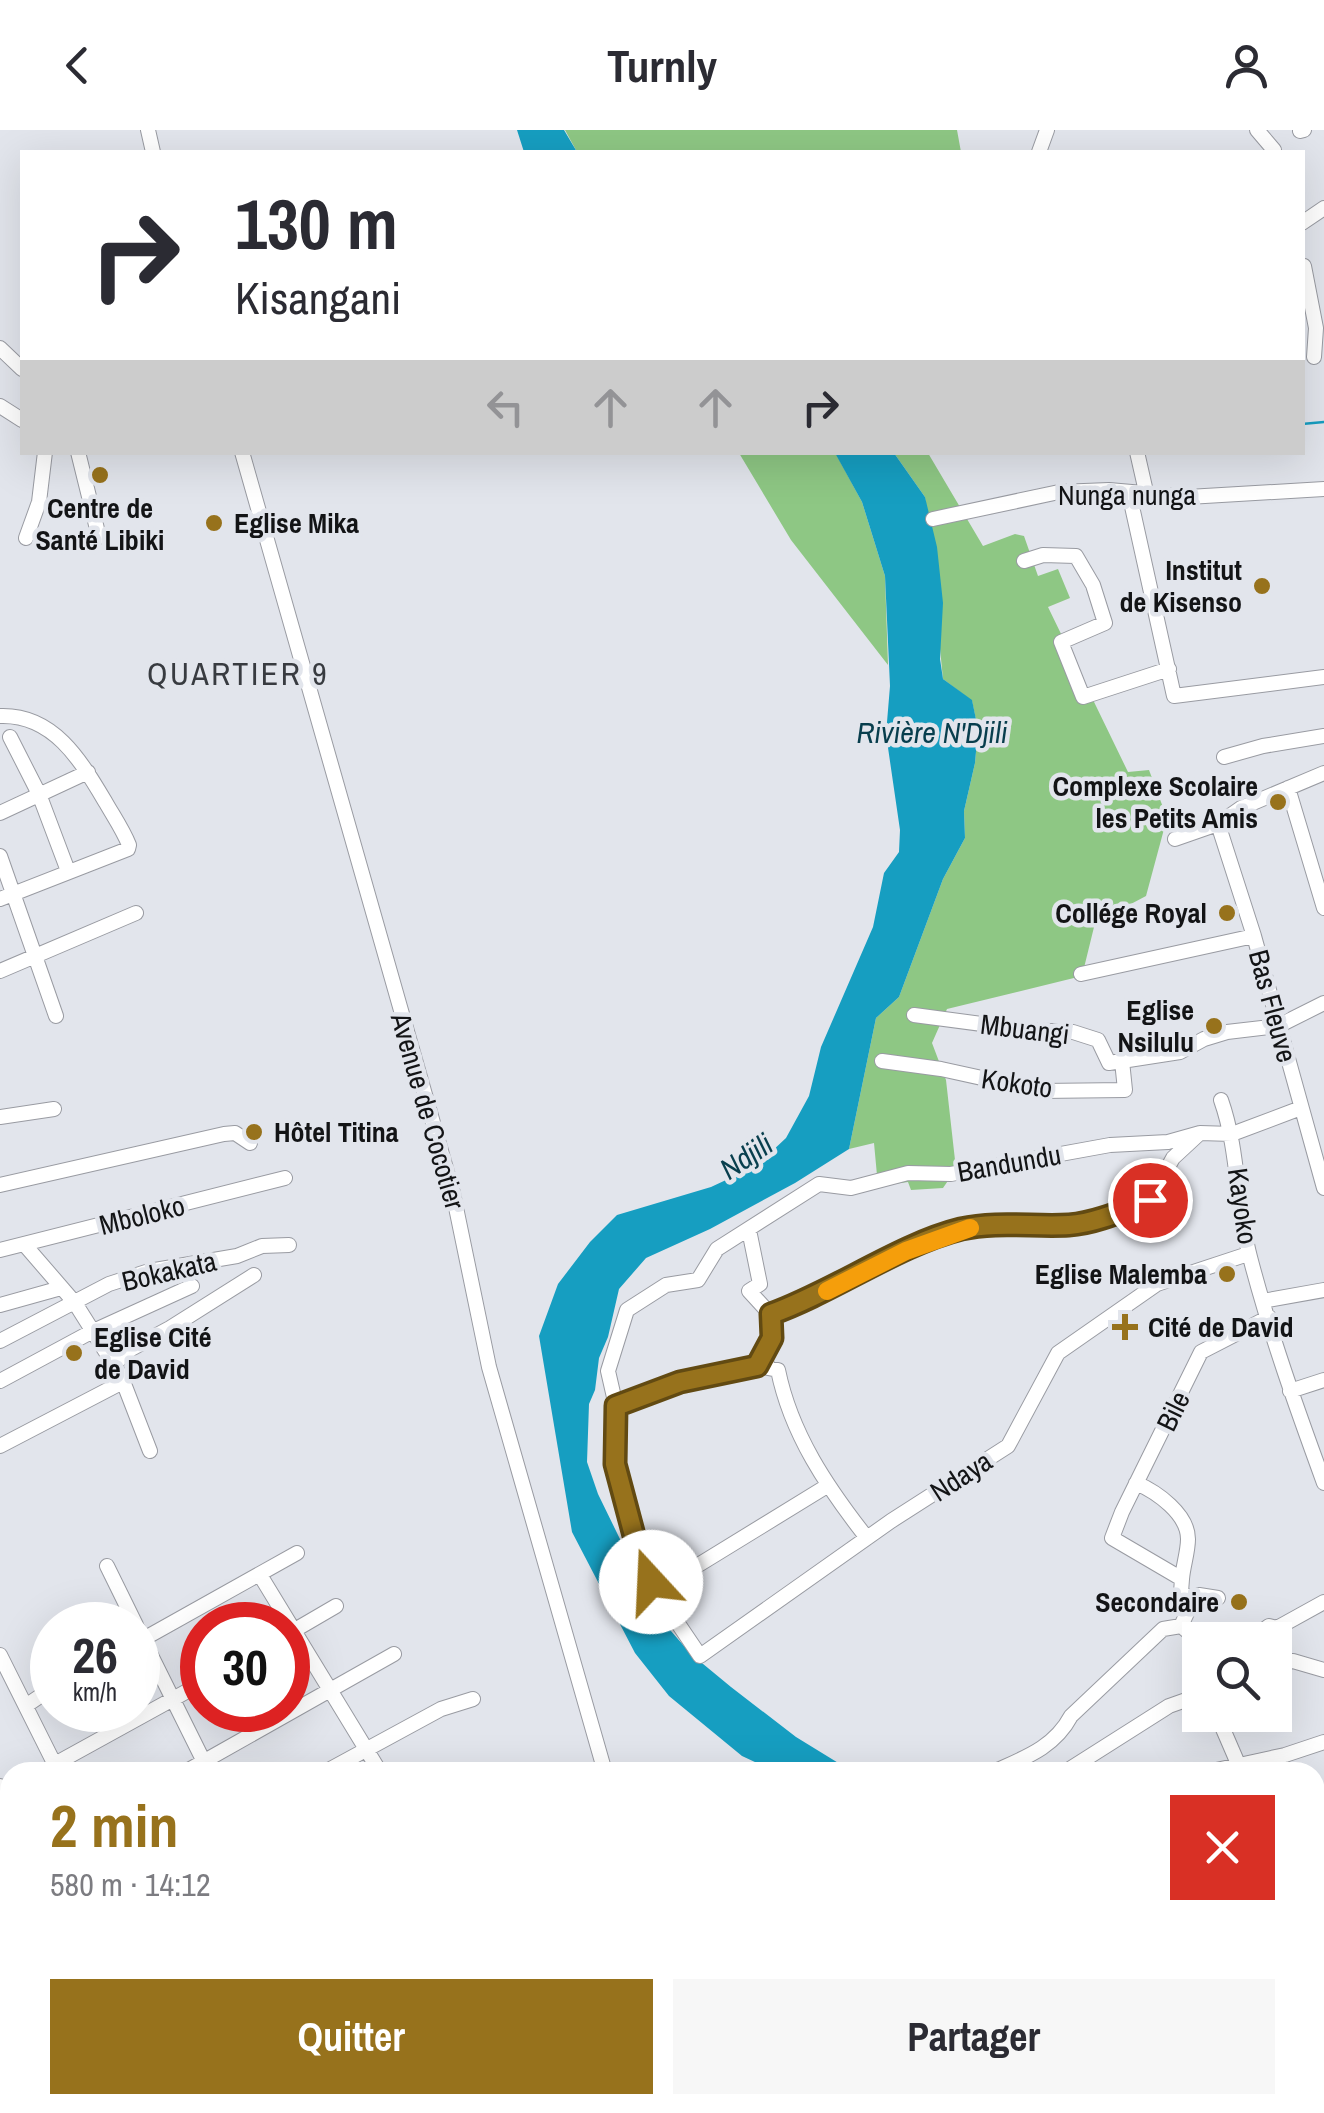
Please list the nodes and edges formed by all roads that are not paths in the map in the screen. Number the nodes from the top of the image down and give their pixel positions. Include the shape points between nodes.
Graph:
1 (1257, 130) edge
2 (1274, 150) dead end
3 (1305, 272) edge
4 (1314, 328) edge
5 (0, 348) edge
6 (1314, 357) dead end
7 (20, 367) edge
8 (45, 455) edge
9 (79, 455) edge
10 (243, 455) edge
11 (1139, 455) edge
12 (1324, 489) edge
13 (1129, 493) junction
14 (1147, 496) junction
15 (932, 519) dead end
16 (99, 537) dead end
17 (26, 538) dead end
18 (1024, 561) dead end
19 (1170, 676) junction
20 (1324, 677) edge
21 (0, 716) edge
22 (1324, 736) edge
23 (10, 737) dead end
24 (1224, 757) dead end
25 (88, 772) junction
26 (1324, 772) edge
27 (1288, 788) junction
28 (39, 794) junction
29 (0, 813) edge
30 (1218, 824) junction
31 (1175, 838) dead end
32 (0, 856) edge
33 (68, 871) junction
34 (1321, 884) edge
35 (6, 896) edge
36 (1324, 908) edge
37 (136, 913) dead end
38 (1254, 936) junction
39 (35, 956) junction
40 (0, 970) edge
41 (1081, 974) dead end
42 (1324, 1003) edge
43 (914, 1015) dead end
44 (56, 1016) dead end
45 (1278, 1026) junction
46 (882, 1061) dead end
47 (1122, 1061) junction
48 (1221, 1100) dead end
49 (1302, 1108) junction
50 (54, 1109) dead end
51 (0, 1117) edge
52 (1200, 1133) junction
53 (1232, 1134) junction
54 (250, 1143) dead end
55 (284, 1178) dead end
56 (0, 1185) edge
57 (1324, 1188) edge
58 (749, 1230) junction
59 (24, 1244) junction
60 (289, 1245) dead end
61 (0, 1250) edge
62 (1248, 1254) junction
63 (254, 1275) dead end
64 (192, 1286) dead end
65 (61, 1288) junction
66 (1324, 1290) edge
67 (1263, 1302) junction
68 (75, 1303) junction
69 (0, 1306) edge
70 (771, 1314) junction
71 (1268, 1317) junction
72 (91, 1332) junction
73 (0, 1340) edge
74 (763, 1351) junction
75 (117, 1371) junction
76 (1324, 1380) edge
77 (0, 1381) edge
78 (1290, 1391) junction
79 (616, 1406) junction
80 (0, 1446) edge
81 (150, 1451) dead end
82 (1136, 1483) junction
83 (1324, 1483) edge
84 (827, 1486) junction
85 (866, 1538) junction
86 (297, 1553) dead end
87 (107, 1566) dead end
88 (260, 1575) junction
89 (1182, 1579) junction
90 (656, 1591) junction
91 (1218, 1598) dead end
92 (1193, 1600) junction
93 (123, 1602) edge
94 (274, 1602) edge
95 (1324, 1602) edge
96 (336, 1606) dead end
97 (310, 1621) edge
98 (1287, 1622) edge
99 (160, 1623) edge
100 (1181, 1626) joint
101 (394, 1654) dead end
102 (0, 1655) edge
103 (1292, 1661) edge
104 (310, 1662) edge
105 (1324, 1670) edge
106 (160, 1675) edge
107 (330, 1692) junction
108 (180, 1695) edge
109 (173, 1699) junction
110 (473, 1699) dead end
111 (1182, 1701) edge
112 (30, 1703) edge
113 (27, 1705) junction
114 (1224, 1732) edge
115 (1324, 1742) edge
116 (367, 1750) junction
117 (54, 1762) edge
118 (67, 1762) edge
119 (204, 1762) edge
120 (215, 1762) edge
121 (344, 1762) edge
122 (374, 1762) edge
123 (602, 1762) edge
124 (1017, 1762) edge
125 (1081, 1762) edge
126 (1237, 1762) edge
127 (1256, 1762) edge

1 - 2 street
3 - 4 street
4 - 6 street
5 - 7 street
8 - 17 street
9 - 16 street
10 - 123 street, Avenue de Cocotier via 453,1193 490,1366
11 - 14 street
12 - 14 street, Nunga nunga
13 - 14 street, Nunga nunga
13 - 15 street, Nunga nunga via 1059,492
13 - 19 street
18 - 19 street via 1076,556 1093,585 1105,623 1061,642 1083,697
19 - 20 street via 1177,697
21 - 25 street via 38,722
22 - 24 street
23 - 28 street
25 - 28 street
25 - 33 street via 128,849
26 - 27 street
27 - 30 street
27 - 34 street
28 - 29 street
28 - 33 street
30 - 31 street
30 - 38 street, Bas Fleuve
32 - 35 street
33 - 35 street
34 - 36 street
35 - 39 street
37 - 39 street
38 - 41 street
38 - 45 street, Bas Fleuve
39 - 40 street
39 - 44 street
42 - 45 street
43 - 47 street, Mbuangi via 1073,1032 1098,1040 1109,1063
45 - 47 street via 1227,1032 1180,1052
45 - 49 street, Bas Fleuve
46 - 47 street, Kokoto via 1040,1090 1125,1090
48 - 53 street, Kayoko
49 - 53 street
49 - 57 street, Bas Fleuve
50 - 51 street
52 - 53 street, Bandundu
52 - 58 street, Bandundu via 966,1172 908,1173 851,1188 819,1184
52 - 70 street via 1173,1158 1150,1200 1069,1225 960,1229
53 - 62 street, Kayoko
54 - 56 street via 234,1132
55 - 59 street, Mboloko
58 - 70 street via 760,1284 748,1291
58 - 79 street via 717,1249 698,1280 666,1285 627,1310 608,1371
59 - 61 street, Mboloko
59 - 65 street
60 - 68 street, Bokakata via 149,1270
62 - 67 street, Kayoko
62 - 85 street, Ndaya via 1158,1284 1058,1353 1008,1446
63 - 75 street via 132,1348
64 - 72 street
65 - 68 street
65 - 69 street
66 - 67 street
67 - 71 street, Kayoko
68 - 72 street
68 - 73 street, Bokakata
70 - 74 street via 772,1338
71 - 78 street, Kayoko
71 - 82 street, Bile via 1201,1352
72 - 75 street
72 - 77 street
74 - 79 street via 757,1366 680,1382
74 - 84 street via 768,1368 778,1370 784,1400
75 - 80 street via 117,1384
75 - 81 street
76 - 78 street
78 - 83 street, Kayoko
79 - 90 street via 615,1464 640,1558
82 - 89 street via 1170,1505 1187,1529
82 - 89 street, Bile via 1112,1538
84 - 85 street
84 - 90 street
85 - 90 street, Ndaya via 700,1656
86 - 88 street
87 - 93 street
88 - 94 street
88 - 99 street
89 - 92 street via 1182,1592
91 - 92 street
92 - 100 street
95 - 98 street
96 - 97 street
100 - 124 street via 1163,1629 1062,1733
101 - 107 street
102 - 113 street
103 - 105 street
104 - 107 street
106 - 109 street
107 - 116 street
107 - 120 street
108 - 109 street
109 - 118 street
109 - 119 street
110 - 116 street
111 - 125 street
112 - 113 street
113 - 117 street
114 - 126 street
115 - 127 street
116 - 121 street
116 - 122 street

